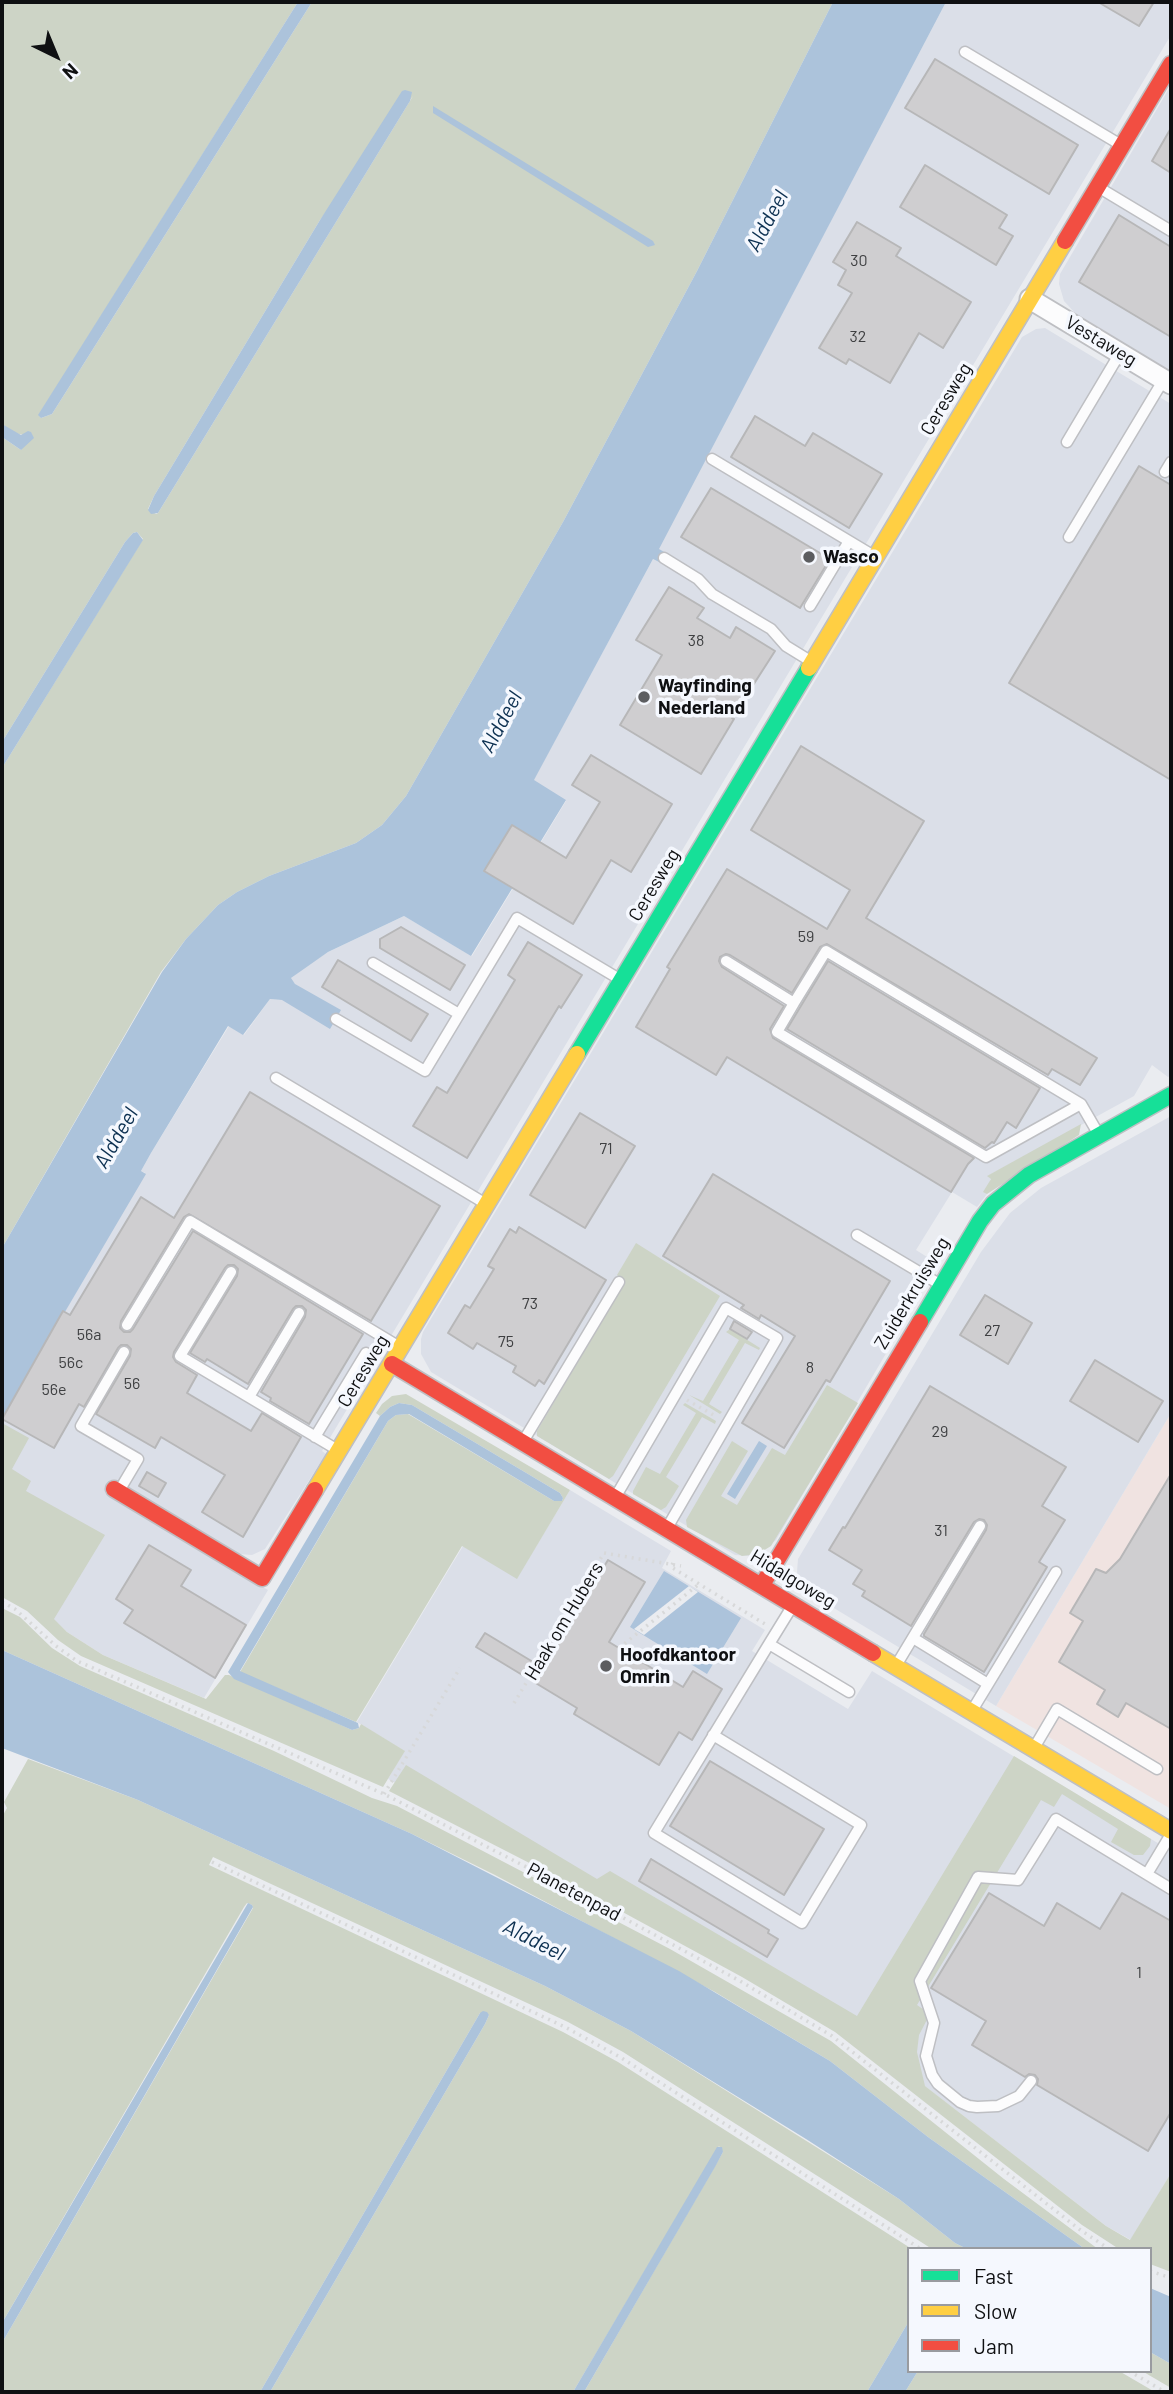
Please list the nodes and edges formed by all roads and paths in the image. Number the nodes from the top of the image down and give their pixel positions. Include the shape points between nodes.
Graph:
1 (965, 52) dead end
2 (1171, 64) edge
3 (1122, 146) junction
4 (1098, 187) junction
5 (1171, 231) edge
6 (1030, 299) junction
7 (1120, 353) junction
8 (1168, 382) edge
9 (1067, 442) dead end
10 (712, 459) dead end
11 (1171, 462) edge
12 (1165, 472) dead end
13 (1069, 537) dead end
14 (849, 541) junction
15 (876, 557) junction
16 (664, 558) dead end
17 (810, 606) dead end
18 (813, 662) junction
19 (726, 961) dead end
20 (373, 963) dead end
21 (622, 980) junction
22 (794, 1003) junction
23 (459, 1014) junction
24 (336, 1019) dead end
25 (276, 1078) dead end
26 (1171, 1095) edge
27 (1081, 1104) junction
28 (1099, 1136) junction
29 (487, 1205) junction
30 (857, 1236) dead end
31 (231, 1272) dead end
32 (619, 1282) dead end
33 (941, 1286) junction
34 (299, 1313) dead end
35 (127, 1325) dead end
36 (401, 1348) junction
37 (124, 1352) dead end
38 (366, 1353) dead end
39 (392, 1364) junction
40 (676, 1393) junction
41 (249, 1397) junction
42 (729, 1424) junction
43 (316, 1437) junction
44 (523, 1442) junction
45 (339, 1451) junction
46 (116, 1490) joint
47 (615, 1497) junction
48 (980, 1526) dead end
49 (667, 1528) junction
50 (687, 1540) junction
51 (672, 1565) junction
52 (682, 1566) dead end
53 (1055, 1572) dead end
54 (699, 1584) junction
55 (762, 1585) junction
56 (2, 1602) edge
57 (794, 1604) junction
58 (767, 1625) dead end
59 (913, 1638) junction
60 (769, 1644) junction
61 (619, 1648) dead end
62 (896, 1666) junction
63 (460, 1668) dead end
64 (988, 1684) junction
65 (849, 1692) dead end
66 (514, 1703) dead end
67 (972, 1711) junction
68 (713, 1735) junction
69 (1033, 1748) junction
70 (1157, 1769) dead end
71 (384, 1794) junction
72 (1171, 1832) edge
73 (212, 1862) dead end
74 (1147, 1874) junction
75 (1171, 1889) edge
76 (1031, 2081) dead end
77 (918, 2247) edge
78 (1106, 2247) edge
79 (1152, 2272) edge
80 (1171, 2278) edge
81 (1132, 2373) edge
82 (1165, 2392) edge

1 - 3 lane
2 - 3 street, Ceresweg
3 - 4 street, Ceresweg
4 - 5 lane
4 - 6 street, Ceresweg
6 - 7 street, Vestaweg
6 - 15 street, Ceresweg
7 - 8 street, Vestaweg
7 - 9 lane
8 - 13 lane
10 - 14 lane
11 - 12 lane
14 - 15 lane
14 - 17 lane
15 - 18 street, Ceresweg
16 - 18 lane
18 - 21 street, Ceresweg
19 - 22 lane
20 - 23 lane
21 - 23 lane via 517,918
21 - 29 street, Ceresweg
22 - 27 lane via 826,951
22 - 27 lane via 777,1032 986,1157
23 - 24 lane via 425,1071
25 - 29 lane
26 - 28 street, Zuiderkruisweg
27 - 28 lane
28 - 33 street, Zuiderkruisweg via 1029,1175 993,1204
29 - 36 street, Ceresweg
30 - 33 lane
31 - 41 lane via 180,1356
32 - 44 lane
33 - 55 street, Zuiderkruisweg
34 - 41 lane
35 - 36 lane via 190,1221
36 - 39 street, Ceresweg
37 - 46 lane via 81,1426 138,1459
38 - 43 lane
39 - 44 street, Hidalgoweg
39 - 45 street, Ceresweg
40 - 42 path
40 - 42 lane via 726,1308 737,1314 777,1338
40 - 47 lane
41 - 43 lane
42 - 49 lane
43 - 45 lane
44 - 47 street, Hidalgoweg
45 - 46 street, Ceresweg via 262,1578
47 - 49 street, Hidalgoweg
48 - 59 lane
49 - 50 street, Hidalgoweg
50 - 51 path
50 - 55 street, Hidalgoweg
51 - 52 path, Haak om Hubers
51 - 54 path
51 - 66 path, Haak om Hubers via 604,1553
53 - 64 lane
54 - 58 path
54 - 61 path
55 - 57 street, Hidalgoweg
56 - 71 path, Planetenpad via 77,1661
57 - 60 lane
57 - 62 street, Hidalgoweg
59 - 62 lane
59 - 64 lane
60 - 65 lane
60 - 68 lane
62 - 67 street, Hidalgoweg
63 - 71 path
64 - 67 lane
67 - 69 street, Hidalgoweg
68 - 68 lane via 654,1833 802,1923 861,1825
69 - 70 lane via 1056,1709
69 - 72 street, Hidalgoweg
71 - 78 path, Planetenpad via 581,1895 832,2036
72 - 74 lane
73 - 77 path via 553,2021 620,2057
74 - 75 lane
74 - 76 lane via 1056,1819 1018,1880 978,1877 919,1981 934,2022 926,2056 938,2084 960,2102 988,2107 1019,2096
79 - 80 path
81 - 82 path

